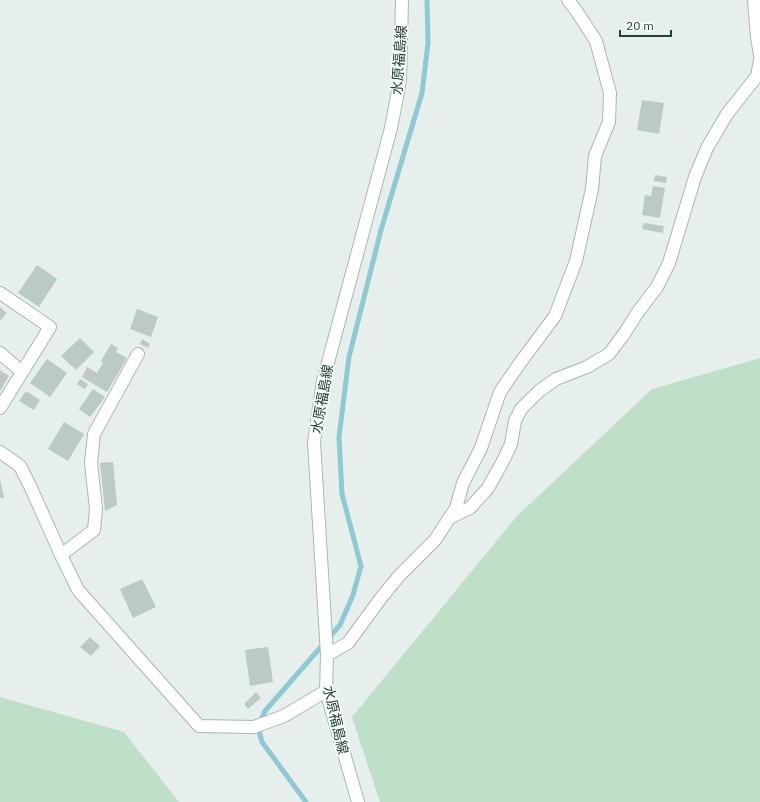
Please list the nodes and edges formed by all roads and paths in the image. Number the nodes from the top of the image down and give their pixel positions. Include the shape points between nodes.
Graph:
1 (402, 0) edge
2 (568, 0) edge
3 (754, 0) edge
4 (760, 55) edge
5 (760, 60) edge
6 (0, 293) edge
7 (0, 353) edge
8 (138, 354) dead end
9 (22, 372) junction
10 (0, 408) edge
11 (0, 452) edge
12 (449, 518) junction
13 (61, 555) junction
14 (327, 655) junction
15 (326, 691) junction
16 (358, 802) edge

1 - 14 street, 水原福島線 via 400,81 391,128 323,381 314,442
2 - 12 street via 596,41 610,93 609,122 595,156 592,189 576,261 555,316 500,392 481,448 463,483 456,508
3 - 4 street
5 - 12 street via 757,76 727,114 707,148 669,263 657,287 609,354 587,367 556,379 521,409 515,421 511,444 488,488 470,508
6 - 9 street via 50,327
7 - 9 street
8 - 13 street via 94,434 91,463 96,509 94,530
9 - 10 street
11 - 13 street via 20,466
12 - 14 street via 435,540 399,576 348,643
13 - 15 street via 78,590 199,726 254,726 284,716
14 - 15 street, 水原福島線
15 - 16 street, 水原福島線

